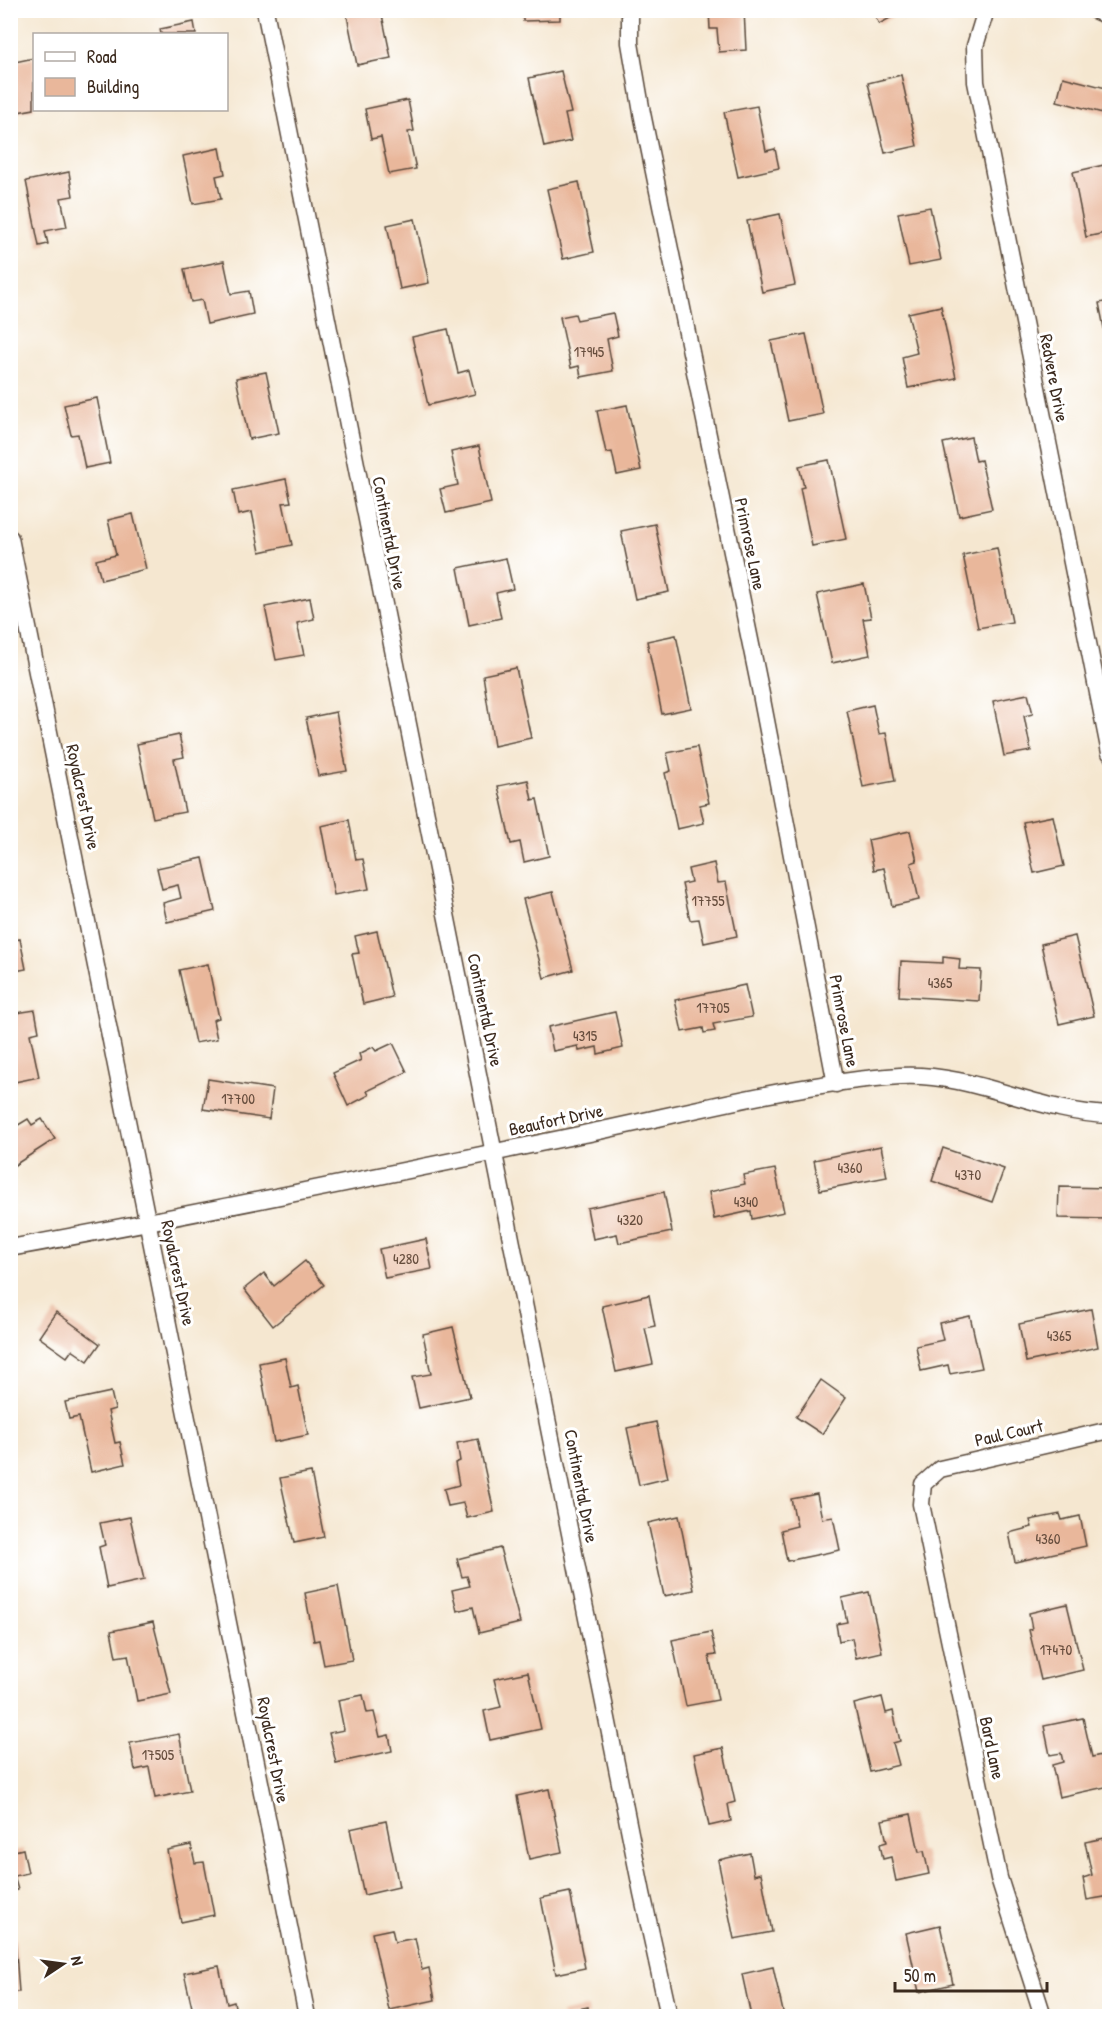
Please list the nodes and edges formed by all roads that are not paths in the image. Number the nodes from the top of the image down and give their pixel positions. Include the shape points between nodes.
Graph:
1 (265, 10) edge
2 (630, 10) edge
3 (986, 10) edge
4 (1094, 10) edge
5 (1110, 17) edge
6 (10, 538) edge
7 (1110, 753) edge
8 (836, 1084) junction
9 (1110, 1115) edge
10 (494, 1152) junction
11 (148, 1223) junction
12 (10, 1248) edge
13 (1110, 1430) edge
14 (923, 1484) joint
15 (307, 2016) edge
16 (669, 2016) edge
17 (1042, 2016) edge

1 - 10 street, Continental Drive
2 - 8 street, Primrose Lane via 630,43 642,113
3 - 7 street, Redvere Drive via 975,46 976,82
4 - 5 street
6 - 11 street, Royalcrest Drive
8 - 9 street, Beaufort Drive via 902,1076 946,1079 1042,1105
8 - 10 street, Beaufort Drive
10 - 11 street, Beaufort Drive
10 - 16 street, Continental Drive
11 - 12 street, Beaufort Drive
11 - 15 street, Royalcrest Drive
13 - 14 street, Paul Court via 940,1469
14 - 17 street, Bard Lane via 921,1504 999,1878

